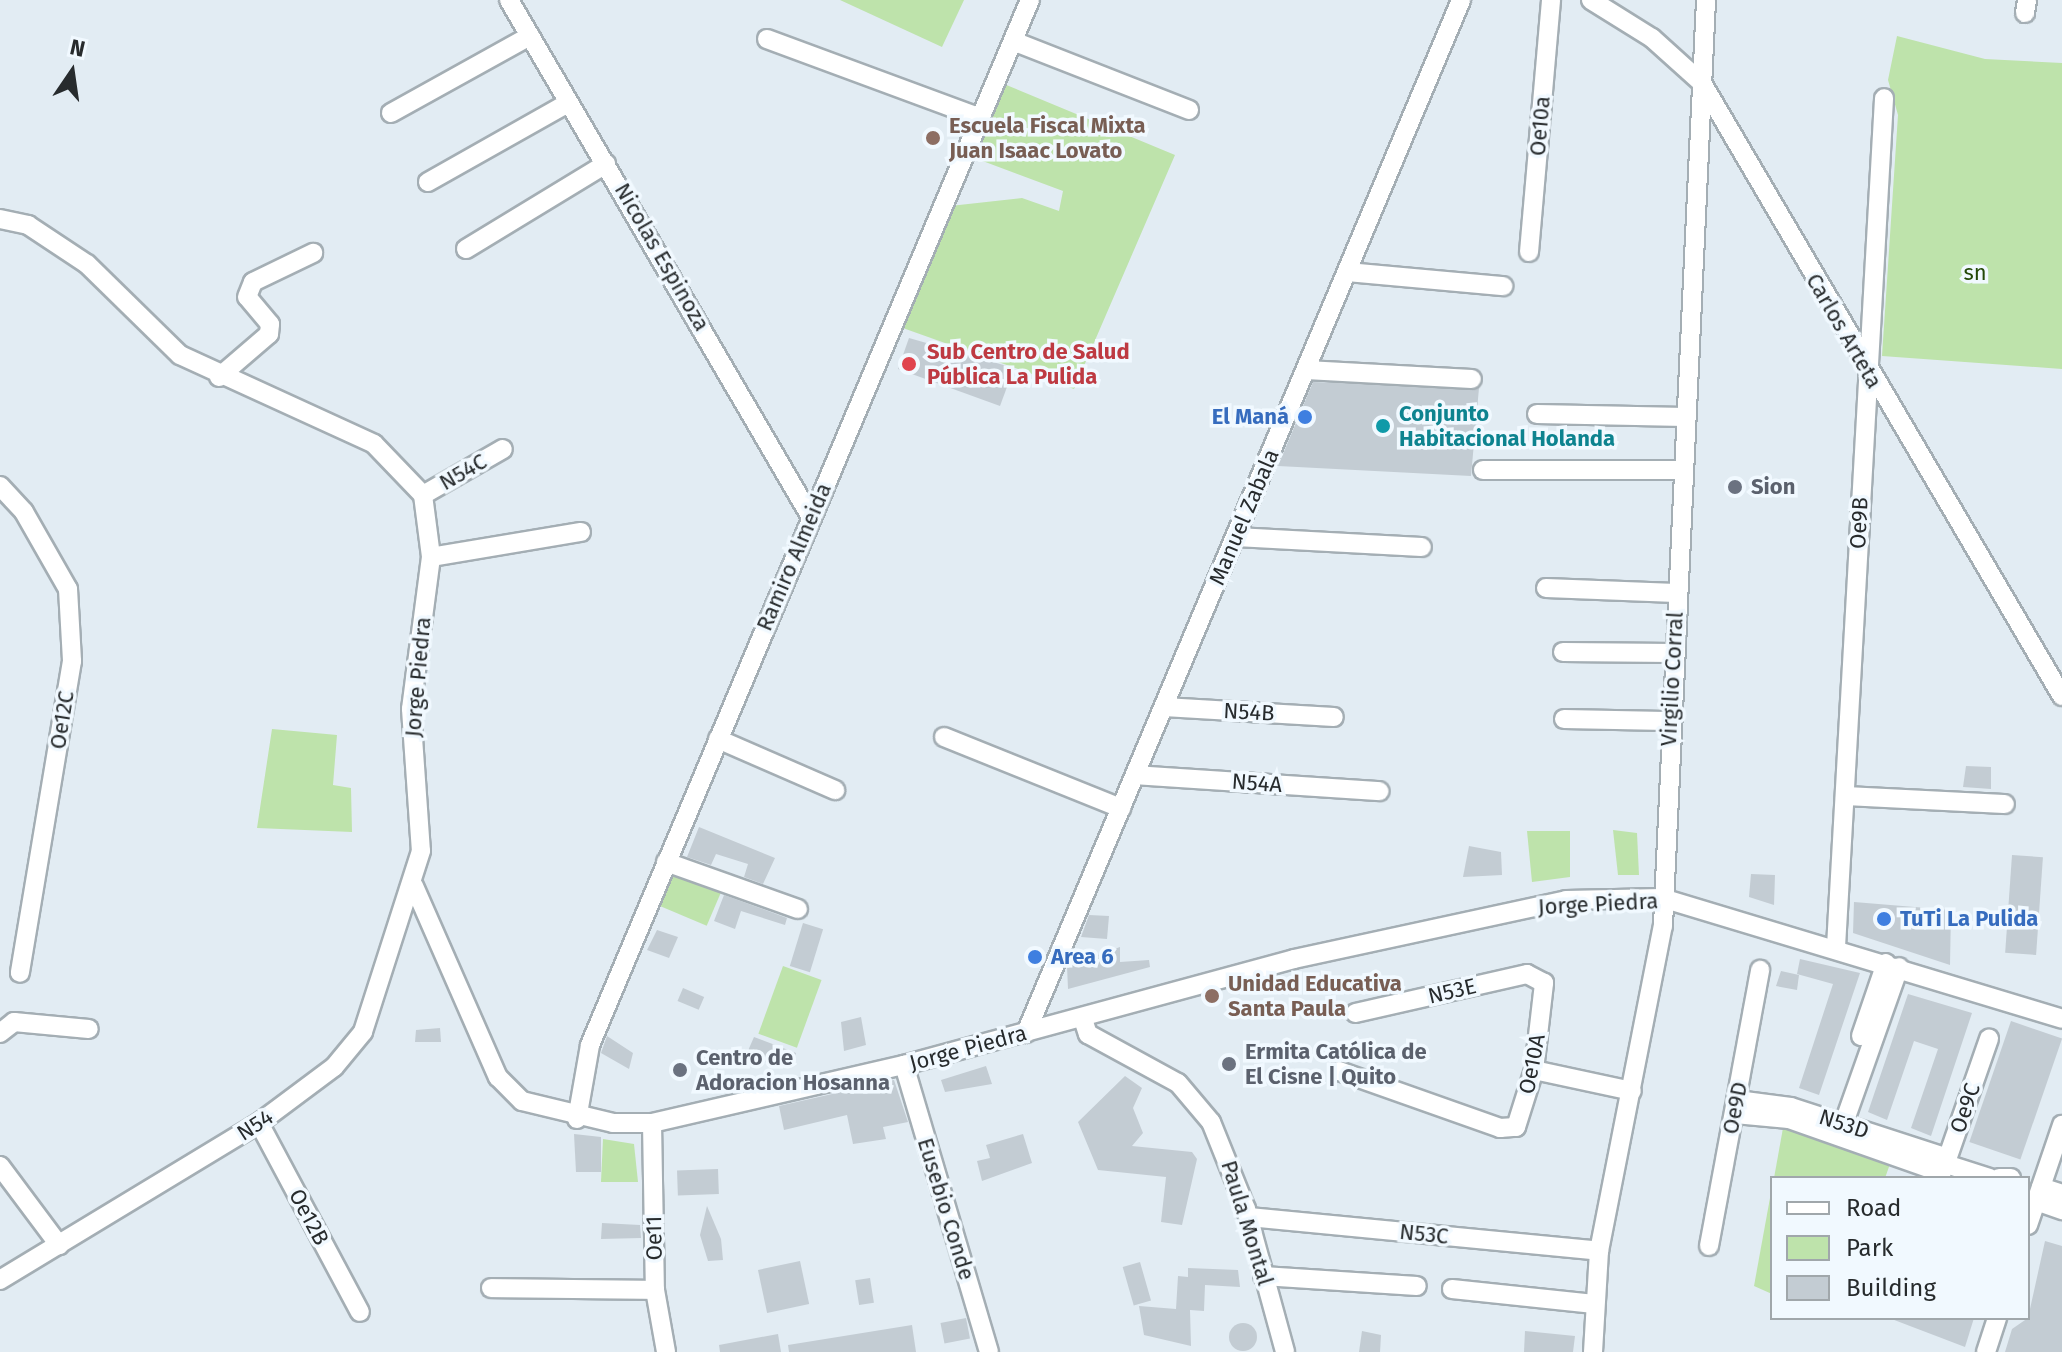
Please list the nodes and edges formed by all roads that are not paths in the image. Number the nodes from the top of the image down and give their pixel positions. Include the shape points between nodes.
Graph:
1 (509, 0) edge
2 (1030, 0) edge
3 (1461, 0) edge
4 (1551, 0) edge
5 (1591, 0) edge
6 (1706, 0) edge
7 (530, 36) junction
8 (767, 39) dead end
9 (1013, 41) junction
10 (1702, 83) junction
11 (1884, 98) dead end
12 (568, 103) junction
13 (1189, 110) dead end
14 (391, 113) dead end
15 (978, 117) junction
16 (606, 164) junction
17 (428, 182) dead end
18 (0, 219) edge
19 (466, 249) dead end
20 (1529, 252) dead end
21 (313, 253) dead end
22 (1348, 272) junction
23 (1503, 286) dead end
24 (1306, 370) junction
25 (1867, 372) junction
26 (219, 377) junction
27 (1472, 379) dead end
28 (1537, 414) dead end
29 (1685, 417) junction
30 (503, 449) dead end
31 (1483, 470) dead end
32 (1683, 470) junction
33 (0, 486) edge
34 (423, 495) junction
35 (811, 517) junction
36 (581, 532) dead end
37 (1236, 537) junction
38 (1422, 547) dead end
39 (431, 557) junction
40 (1546, 588) dead end
41 (1676, 593) junction
42 (1563, 652) dead end
43 (1673, 653) junction
44 (2062, 696) edge
45 (1164, 707) junction
46 (1334, 717) dead end
47 (1564, 719) dead end
48 (1671, 721) junction
49 (944, 737) dead end
50 (718, 739) junction
51 (1135, 775) junction
52 (835, 790) dead end
53 (1379, 791) dead end
54 (1845, 796) junction
55 (2005, 804) dead end
56 (1121, 808) junction
57 (666, 862) junction
58 (414, 886) junction
59 (1662, 898) junction
60 (798, 909) dead end
61 (1836, 947) junction
62 (1892, 965) junction
63 (1760, 970) dead end
64 (20, 973) dead end
65 (1544, 983) joint
66 (1355, 1013) dead end
67 (1083, 1019) junction
68 (2062, 1019) edge
69 (89, 1029) dead end
70 (0, 1033) edge
71 (1026, 1033) junction
72 (1989, 1039) dead end
73 (904, 1065) junction
74 (1534, 1070) junction
75 (1339, 1071) dead end
76 (1632, 1091) junction
77 (1736, 1107) junction
78 (577, 1119) junction
79 (259, 1123) junction
80 (652, 1123) junction
81 (2062, 1125) edge
82 (1836, 1129) junction
83 (0, 1166) edge
84 (1944, 1168) edge
85 (1981, 1176) edge
86 (2036, 1193) edge
87 (2062, 1194) edge
88 (2062, 1210) edge
89 (1249, 1217) junction
90 (2030, 1217) edge
91 (59, 1245) junction
92 (1709, 1246) dead end
93 (1599, 1251) junction
94 (1263, 1276) junction
95 (0, 1280) edge
96 (1417, 1286) dead end
97 (491, 1288) dead end
98 (1452, 1289) dead end
99 (655, 1290) junction
100 (1594, 1304) junction
101 (360, 1312) dead end
102 (1996, 1320) edge
103 (666, 1352) edge
104 (989, 1352) edge
105 (1285, 1352) edge
106 (1593, 1352) edge
107 (1986, 1352) edge

1 - 7 street, Nicolas Espinoza
2 - 9 street, Ramiro Almeida
3 - 22 street, Manuel Zabala
4 - 20 street, Oe10a
5 - 10 street, Carlos Arteta via 1652,38
6 - 10 street, Virgilio Corral
7 - 12 street, Nicolas Espinoza
7 - 14 street
8 - 15 street
9 - 13 street
9 - 15 street, Ramiro Almeida
10 - 25 street, Carlos Arteta
10 - 29 street, Virgilio Corral
11 - 25 street, Oe9B
12 - 16 street, Nicolas Espinoza
12 - 17 street
15 - 35 street, Ramiro Almeida
16 - 19 street
16 - 35 street, Nicolas Espinoza
18 - 26 street via 28,225 87,264 180,355
21 - 26 street via 253,282 247,297 270,324 269,334
22 - 23 street
22 - 24 street, Manuel Zabala
24 - 27 street
24 - 37 street, Manuel Zabala
25 - 44 street, Carlos Arteta
25 - 54 street, Oe9B
26 - 34 street via 374,444
28 - 29 street
29 - 32 street, Virgilio Corral
30 - 34 street, N54C
31 - 32 street
32 - 41 street, Virgilio Corral
33 - 64 street, Oe12C via 24,512 68,589 71,647
34 - 39 street, Jorge Piedra
35 - 50 street, Ramiro Almeida
36 - 39 street
37 - 38 street
37 - 45 street, Manuel Zabala
39 - 58 street, Jorge Piedra via 411,709 421,851
40 - 41 street
41 - 43 street, Virgilio Corral
42 - 43 street
43 - 48 street, Virgilio Corral
45 - 46 street, N54B
45 - 51 street, Manuel Zabala
47 - 48 street
48 - 59 street, Virgilio Corral
49 - 56 street
50 - 52 street
50 - 57 street, Ramiro Almeida
51 - 53 street, N54A
51 - 56 street, Manuel Zabala
54 - 55 street
54 - 61 street, Oe9B
56 - 71 street, Manuel Zabala
57 - 60 street
57 - 78 street, Ramiro Almeida via 590,1045
58 - 78 street, Jorge Piedra via 498,1077 522,1101
58 - 79 street, N54 via 363,1032 334,1067
59 - 61 street, Jorge Piedra
59 - 67 street, Jorge Piedra via 1566,900 1471,917
59 - 76 street, Virgilio Corral
61 - 62 street, Jorge Piedra
62 - 68 street, Jorge Piedra
62 - 82 street
63 - 77 street, Oe9D
65 - 66 street, N53E via 1527,974
65 - 74 street, Oe10A
67 - 71 street, Jorge Piedra
67 - 89 street, Paula Montal via 1088,1034 1178,1083 1201,1106
69 - 70 street via 14,1022
71 - 73 street, Jorge Piedra
72 - 84 street, Oe9C
73 - 80 street, Jorge Piedra
73 - 104 street, Eusebio Conde
74 - 75 street, Oe10A via 1516,1127 1500,1128
74 - 76 street
76 - 93 street, Virgilio Corral
77 - 82 street, N53D
77 - 92 street, Oe9D
78 - 80 street, Jorge Piedra
79 - 91 street, N54
79 - 101 street, Oe12B
80 - 99 street, Oe11
81 - 86 street
82 - 84 street, N53D
83 - 91 street
84 - 85 street, N53D
86 - 87 street
86 - 88 street
86 - 90 street
89 - 93 street, N53C
89 - 94 street, Paula Montal
91 - 95 street, N54
93 - 100 street, Virgilio Corral
94 - 96 street
94 - 105 street, Paula Montal
97 - 99 street
98 - 100 street
99 - 103 street, Oe11
100 - 106 street, Virgilio Corral
102 - 107 street

